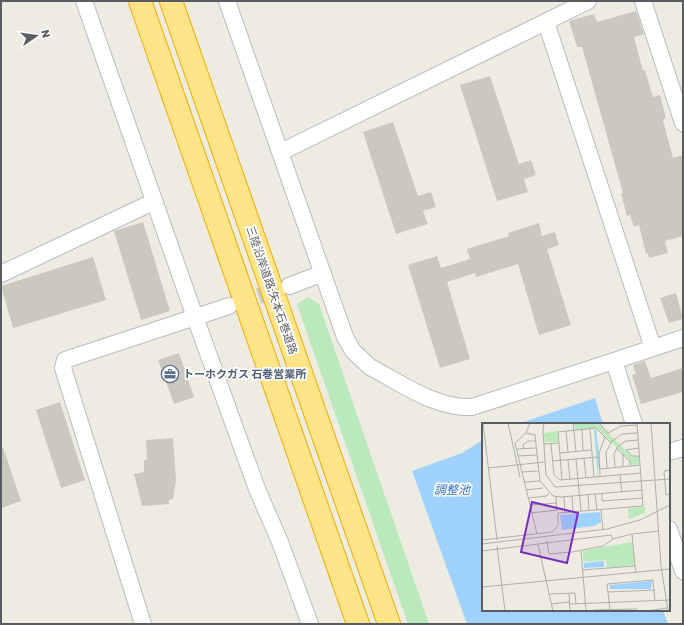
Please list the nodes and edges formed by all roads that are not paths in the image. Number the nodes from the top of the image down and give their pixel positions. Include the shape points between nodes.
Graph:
1 (84, 1) edge
2 (140, 1) edge
3 (171, 1) edge
4 (227, 1) edge
5 (588, 1) edge
6 (643, 1) edge
7 (546, 22) junction
8 (683, 122) edge
9 (281, 152) junction
10 (153, 202) junction
11 (323, 273) junction
12 (1, 274) edge
13 (289, 286) tunnel mouth
14 (229, 306) tunnel mouth
15 (195, 317) junction
16 (683, 338) edge
17 (652, 348) junction
18 (614, 361) junction
19 (634, 423) edge
20 (683, 448) edge
21 (670, 452) edge
22 (670, 532) edge
23 (681, 561) edge
24 (143, 624) edge
25 (310, 624) edge
26 (358, 624) edge
27 (389, 624) edge

1 - 10 street
2 - 26 highway
3 - 27 highway, 三陸沿岸道路;矢本石巻道路
4 - 9 street
5 - 7 street
6 - 8 street
7 - 9 street
7 - 17 street
9 - 11 street
10 - 12 street
10 - 15 street
11 - 13 street
11 - 18 street via 345,337 361,360 370,367 447,405 472,407
14 - 15 street
15 - 24 street via 72,356 65,360 63,368
15 - 25 street via 257,489 280,542
16 - 17 street
17 - 18 street
18 - 19 street
20 - 21 street
22 - 23 street

